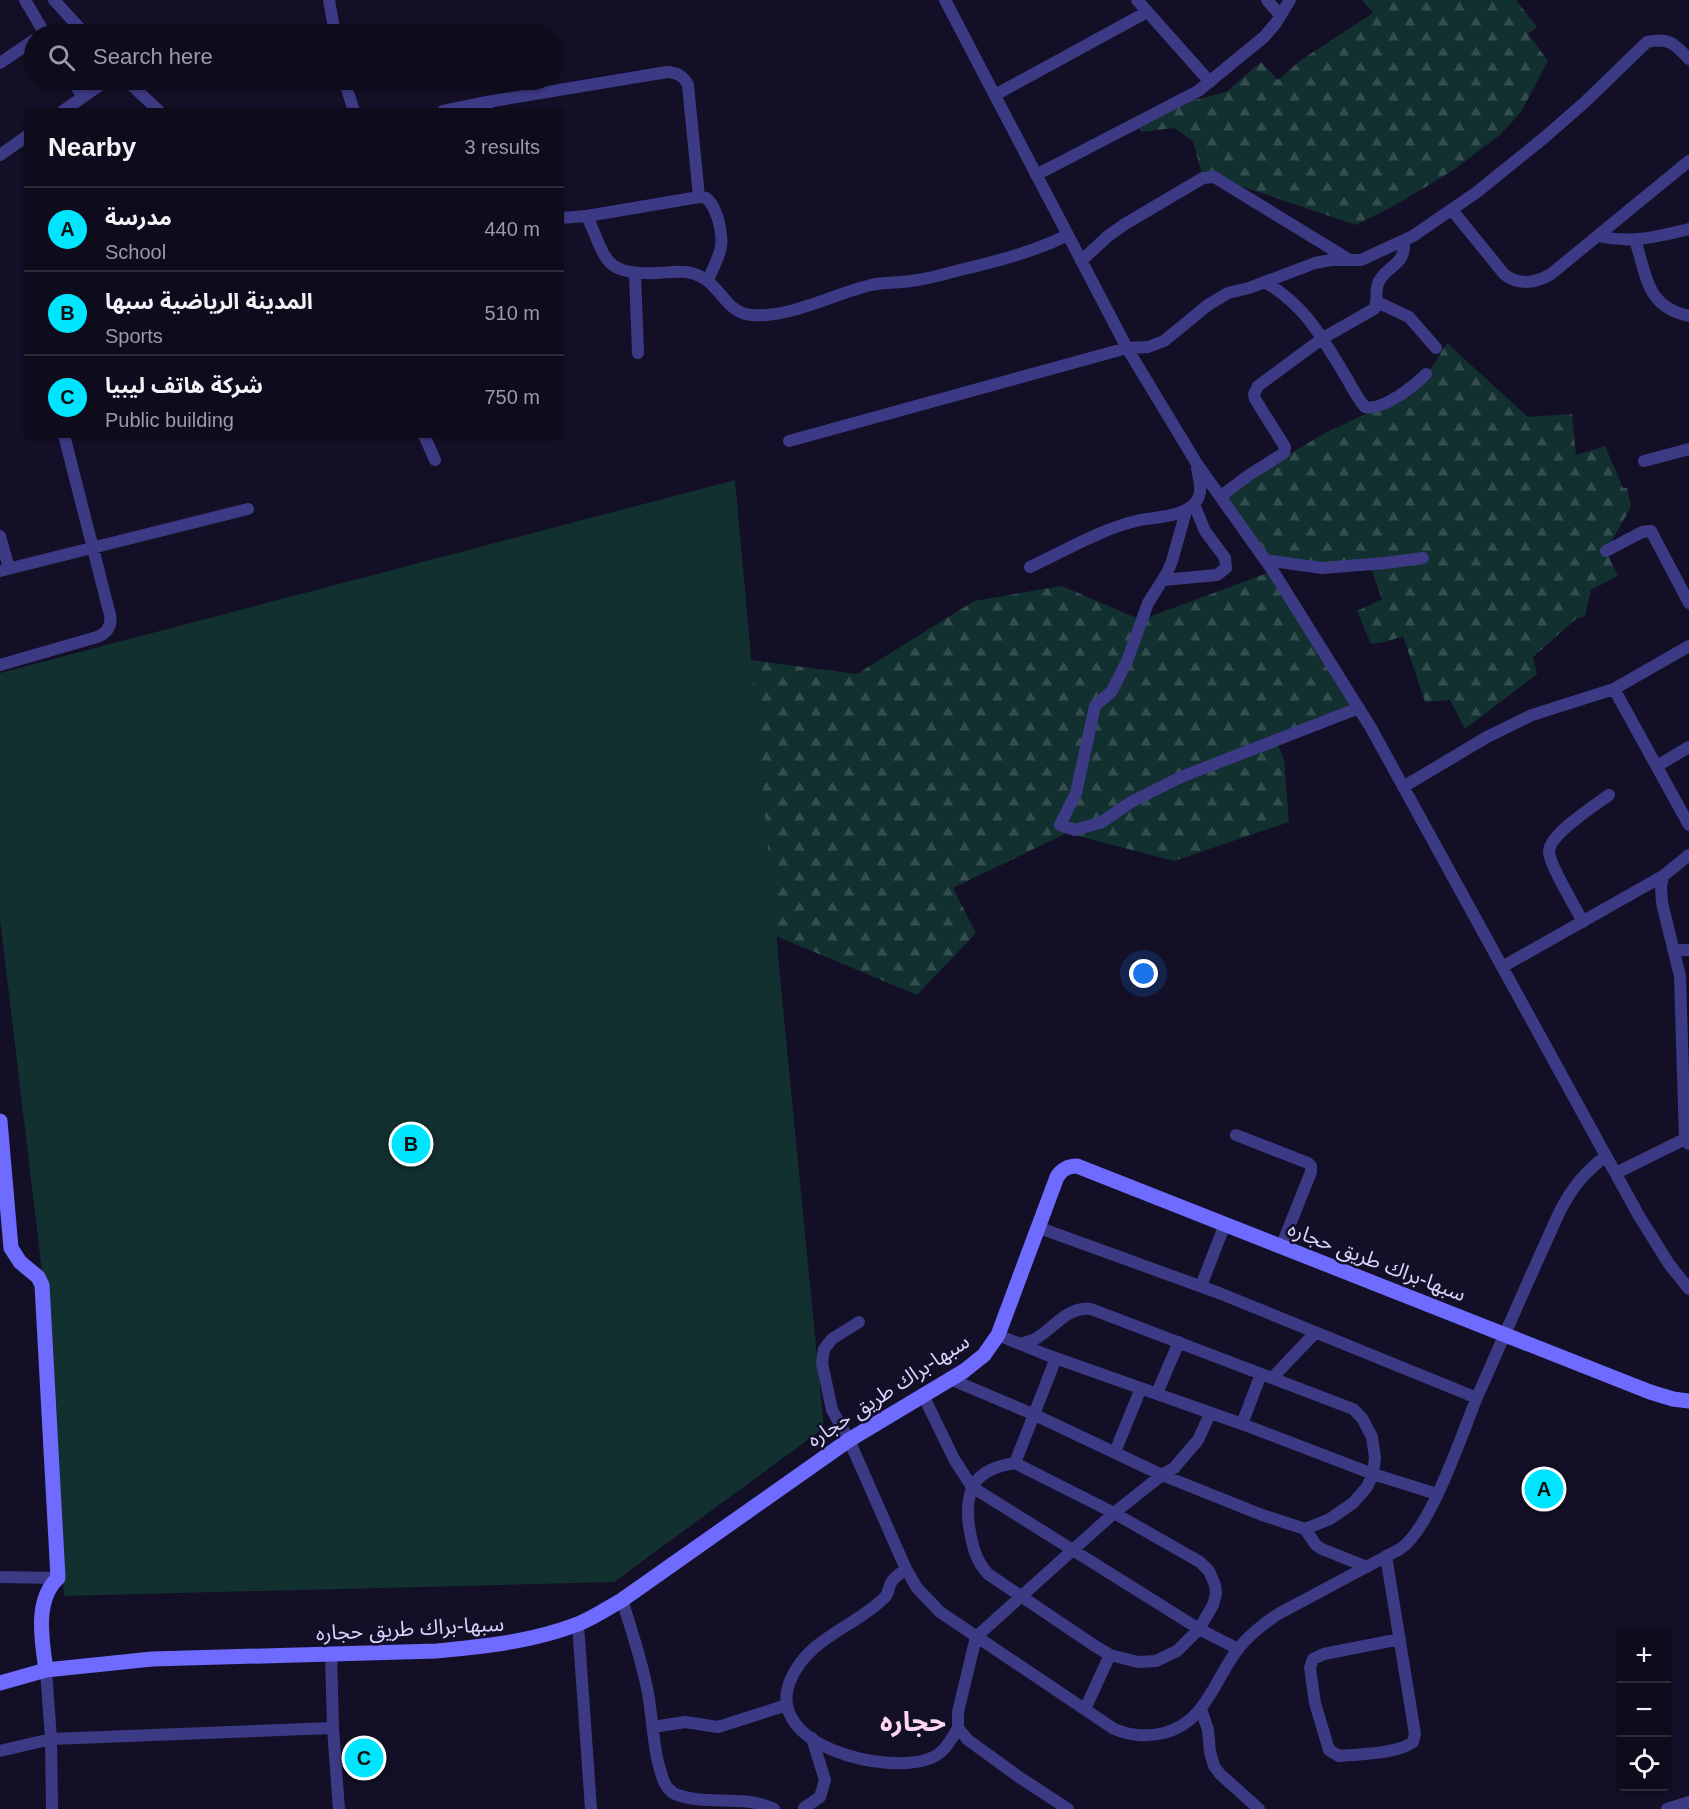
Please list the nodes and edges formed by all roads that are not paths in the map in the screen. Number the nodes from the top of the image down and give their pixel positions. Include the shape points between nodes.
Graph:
1 (25, 0) edge
2 (54, 0) edge
3 (329, 0) edge
4 (945, 0) edge
5 (1137, 0) edge
6 (1267, 0) edge
7 (1290, 0) edge
8 (1148, 12) junction
9 (1280, 15) junction
10 (36, 24) edge
11 (76, 24) edge
12 (333, 24) edge
13 (24, 48) edge
14 (1689, 59) edge
15 (0, 63) edge
16 (1210, 82) junction
17 (78, 90) edge
18 (93, 90) edge
19 (137, 90) edge
20 (347, 90) edge
21 (995, 95) junction
22 (83, 97) junction
23 (487, 106) edge
24 (67, 108) edge
25 (156, 108) edge
26 (353, 108) edge
27 (469, 108) edge
28 (24, 138) edge
29 (0, 155) edge
30 (1689, 161) edge
31 (1036, 175) junction
32 (699, 197) junction
33 (1452, 210) junction
34 (587, 216) junction
35 (564, 218) edge
36 (1689, 229) edge
37 (1068, 235) junction
38 (1598, 236) junction
39 (1635, 240) junction
40 (1404, 241) junction
41 (1081, 261) junction
42 (1351, 261) junction
43 (635, 274) junction
44 (708, 280) junction
45 (1264, 282) junction
46 (1377, 302) junction
47 (1689, 316) edge
48 (1323, 338) junction
49 (1127, 348) junction
50 (1436, 348) dead end
51 (638, 352) dead end
52 (1426, 374) dead end
53 (65, 438) edge
54 (425, 438) edge
55 (789, 441) dead end
56 (1689, 449) edge
57 (435, 460) dead end
58 (1644, 461) dead end
59 (1197, 464) junction
60 (1221, 496) junction
61 (1190, 507) junction
62 (248, 509) dead end
63 (0, 536) edge
64 (93, 547) junction
65 (1606, 551) dead end
66 (1423, 558) dead end
67 (1265, 560) junction
68 (1030, 567) dead end
69 (4, 569) edge
70 (1163, 580) junction
71 (1689, 603) edge
72 (1689, 646) edge
73 (0, 665) edge
74 (1614, 688) junction
75 (1359, 708) junction
76 (1689, 747) edge
77 (1657, 766) junction
78 (1404, 787) junction
79 (1609, 795) dead end
80 (1689, 825) edge
81 (1689, 855) edge
82 (1663, 876) junction
83 (1583, 922) junction
84 (1673, 950) junction
85 (1689, 950) edge
86 (1502, 967) junction
87 (0, 1121) edge
88 (1236, 1135) dead end
89 (1688, 1141) edge
90 (1606, 1156) junction
91 (1616, 1173) junction
92 (1225, 1224) junction
93 (1037, 1227) junction
94 (1281, 1247) junction
95 (6, 1248) edge
96 (1201, 1286) junction
97 (1689, 1289) edge
98 (859, 1322) dead end
99 (1315, 1333) junction
100 (1505, 1333) junction
101 (998, 1335) junction
102 (1179, 1342) junction
103 (1021, 1344) junction
104 (1056, 1358) junction
105 (1267, 1376) junction
106 (950, 1379) junction
107 (1141, 1388) junction
108 (1157, 1393) junction
109 (923, 1395) junction
110 (1477, 1398) junction
111 (1689, 1401) edge
112 (1210, 1414) junction
113 (1035, 1415) junction
114 (1242, 1424) junction
115 (849, 1440) junction
116 (1115, 1452) junction
117 (1016, 1463) junction
118 (1373, 1474) junction
119 (1162, 1475) junction
120 (972, 1487) junction
121 (1437, 1494) junction
122 (1114, 1513) junction
123 (1305, 1529) junction
124 (1074, 1550) junction
125 (1386, 1556) junction
126 (1367, 1567) junction
127 (906, 1569) junction
128 (0, 1577) edge
129 (58, 1578) junction
130 (1022, 1597) junction
131 (622, 1600) junction
132 (578, 1624) junction
133 (1199, 1629) junction
134 (976, 1637) junction
135 (1400, 1639) junction
136 (1238, 1649) junction
137 (331, 1654) junction
138 (1110, 1655) junction
139 (46, 1670) junction
140 (0, 1683) edge
141 (787, 1705) junction
142 (1085, 1709) junction
143 (1201, 1709) junction
144 (653, 1727) junction
145 (333, 1728) junction
146 (958, 1728) junction
147 (812, 1738) junction
148 (51, 1739) junction
149 (0, 1751) edge
150 (1689, 1802) edge
151 (52, 1809) edge
152 (339, 1809) edge
153 (591, 1809) edge
154 (774, 1809) edge
155 (804, 1809) edge
156 (1068, 1809) edge
157 (1259, 1809) edge
158 (1667, 1809) edge

1 - 10 street
2 - 11 street
3 - 12 street
4 - 21 street
5 - 8 street
6 - 9 street
7 - 9 street
8 - 16 street
8 - 21 street
9 - 16 street via 1264,37
13 - 15 street
14 - 33 street via 1667,40 1641,46 1545,137
16 - 31 street
17 - 22 street
18 - 22 street
19 - 25 street
20 - 26 street
21 - 31 street
22 - 24 street
23 - 27 street
23 - 32 street via 677,73 688,84
28 - 29 street
30 - 38 street
31 - 37 street
32 - 34 street
32 - 44 street via 712,204 723,240
33 - 38 street via 1514,281 1548,276
33 - 40 street
34 - 35 street
34 - 43 street via 612,266
36 - 39 street
37 - 41 street
37 - 44 street via 1002,261 912,281 875,284 772,315 741,313
38 - 39 street
39 - 47 street via 1654,296 1671,312
40 - 42 street via 1365,259
40 - 46 street via 1402,258 1379,281
41 - 42 street via 1125,224 1203,178 1214,177
41 - 49 street
42 - 45 street via 1315,263
43 - 44 street via 689,273
43 - 51 street
45 - 48 street via 1299,308
45 - 49 street via 1217,298 1160,343
46 - 48 street via 1370,312
46 - 50 street via 1412,320
48 - 52 street via 1365,407 1375,408 1408,390
48 - 60 street via 1256,389 1255,399 1284,453
49 - 55 street
49 - 59 street
53 - 64 street
54 - 57 street
56 - 58 street
59 - 60 street
59 - 61 street via 1201,492
60 - 67 street
61 - 68 street via 1104,531
61 - 70 street
61 - 70 street via 1225,558 1226,568 1217,575
62 - 64 street
63 - 69 street
64 - 69 street
64 - 73 street via 110,615 105,632
65 - 71 street via 1642,531 1651,531
66 - 67 street via 1322,568
67 - 75 street
70 - 75 street via 1145,611 1112,691 1095,706 1076,794 1060,825 1075,830 1102,822 1131,802 1181,777
72 - 74 street
74 - 77 street
74 - 78 street via 1532,715
75 - 78 street
76 - 77 street
77 - 80 street
78 - 86 street
79 - 83 street via 1550,845 1550,858
81 - 82 street
82 - 83 street
82 - 84 street via 1662,903
83 - 86 street
84 - 85 street
84 - 89 street via 1680,976
86 - 90 street
87 - 95 main road
88 - 94 street via 1311,1166
89 - 91 street
90 - 91 street
90 - 100 street via 1572,1188
91 - 97 street via 1653,1239
92 - 93 main road, سبها-براك طريق حجاره via 1077,1166 1060,1172
92 - 94 main road, سبها-براك طريق حجاره
92 - 96 street
93 - 96 street
93 - 101 main road, سبها-براك طريق حجاره
94 - 100 main road, سبها-براك طريق حجاره
95 - 129 main road via 42,1285
96 - 99 street
98 - 115 street via 832,1339 824,1348 822,1363 832,1410
99 - 105 street
99 - 110 street
100 - 110 street
100 - 111 main road, سبها-براك طريق حجاره via 1650,1392
101 - 103 street
101 - 106 main road, سبها-براك طريق حجاره via 984,1355
102 - 103 street via 1087,1308 1065,1316 1035,1339
102 - 105 street
102 - 108 street
103 - 104 street
104 - 107 street
104 - 113 street
105 - 114 street
105 - 118 street via 1357,1413 1372,1437
106 - 109 main road, سبها-براك طريق حجاره
106 - 113 street
107 - 108 street
107 - 116 street
108 - 112 street
109 - 115 main road, سبها-براك طريق حجاره
109 - 120 street
110 - 121 street
112 - 114 street
112 - 119 street via 1201,1436 1174,1468
113 - 116 street
113 - 117 street
114 - 118 street
115 - 127 street
115 - 131 main road, سبها-براك طريق حجاره
116 - 119 street
117 - 120 street via 990,1471
117 - 122 street
118 - 121 street
118 - 123 street via 1368,1487 1353,1503 1330,1519
119 - 122 street
119 - 123 street
120 - 124 street
120 - 130 street via 967,1501 977,1558 988,1574
121 - 125 street via 1413,1538
122 - 124 street
122 - 133 street via 1209,1571 1216,1594 1211,1613
123 - 126 street via 1322,1549
124 - 130 street
124 - 133 street
125 - 126 street
125 - 135 street
126 - 136 street via 1280,1612
127 - 134 street via 928,1600
127 - 141 street via 892,1581 885,1597 825,1639 804,1659 789,1683
128 - 129 street
129 - 139 main road via 47,1592 42,1614
130 - 134 street
130 - 138 street
131 - 132 main road, سبها-براك طريق حجاره
131 - 144 street via 642,1664
132 - 137 main road, سبها-براك طريق حجاره via 517,1642 437,1651
132 - 153 street
133 - 136 street
133 - 138 street via 1177,1651 1155,1661 1138,1662
134 - 142 street
134 - 146 street via 958,1712
135 - 135 street via 1313,1659 1310,1668 1315,1703 1329,1750 1339,1756 1407,1747 1413,1742
136 - 143 street
137 - 139 main road, سبها-براك طريق حجاره via 152,1659
137 - 145 street
138 - 142 street
139 - 140 main road, سبها-براك طريق حجاره
139 - 148 street
141 - 144 street via 718,1727 685,1722
141 - 147 street via 792,1720
142 - 143 street via 1114,1729 1138,1736 1175,1730
143 - 157 street via 1214,1766
144 - 154 street via 662,1778 673,1793 763,1804
145 - 148 street
145 - 152 street
146 - 147 street via 948,1745 932,1758 917,1762 886,1764 858,1758
146 - 156 street via 968,1740
147 - 155 street via 825,1780 820,1797
148 - 149 street
148 - 151 street
150 - 158 street

